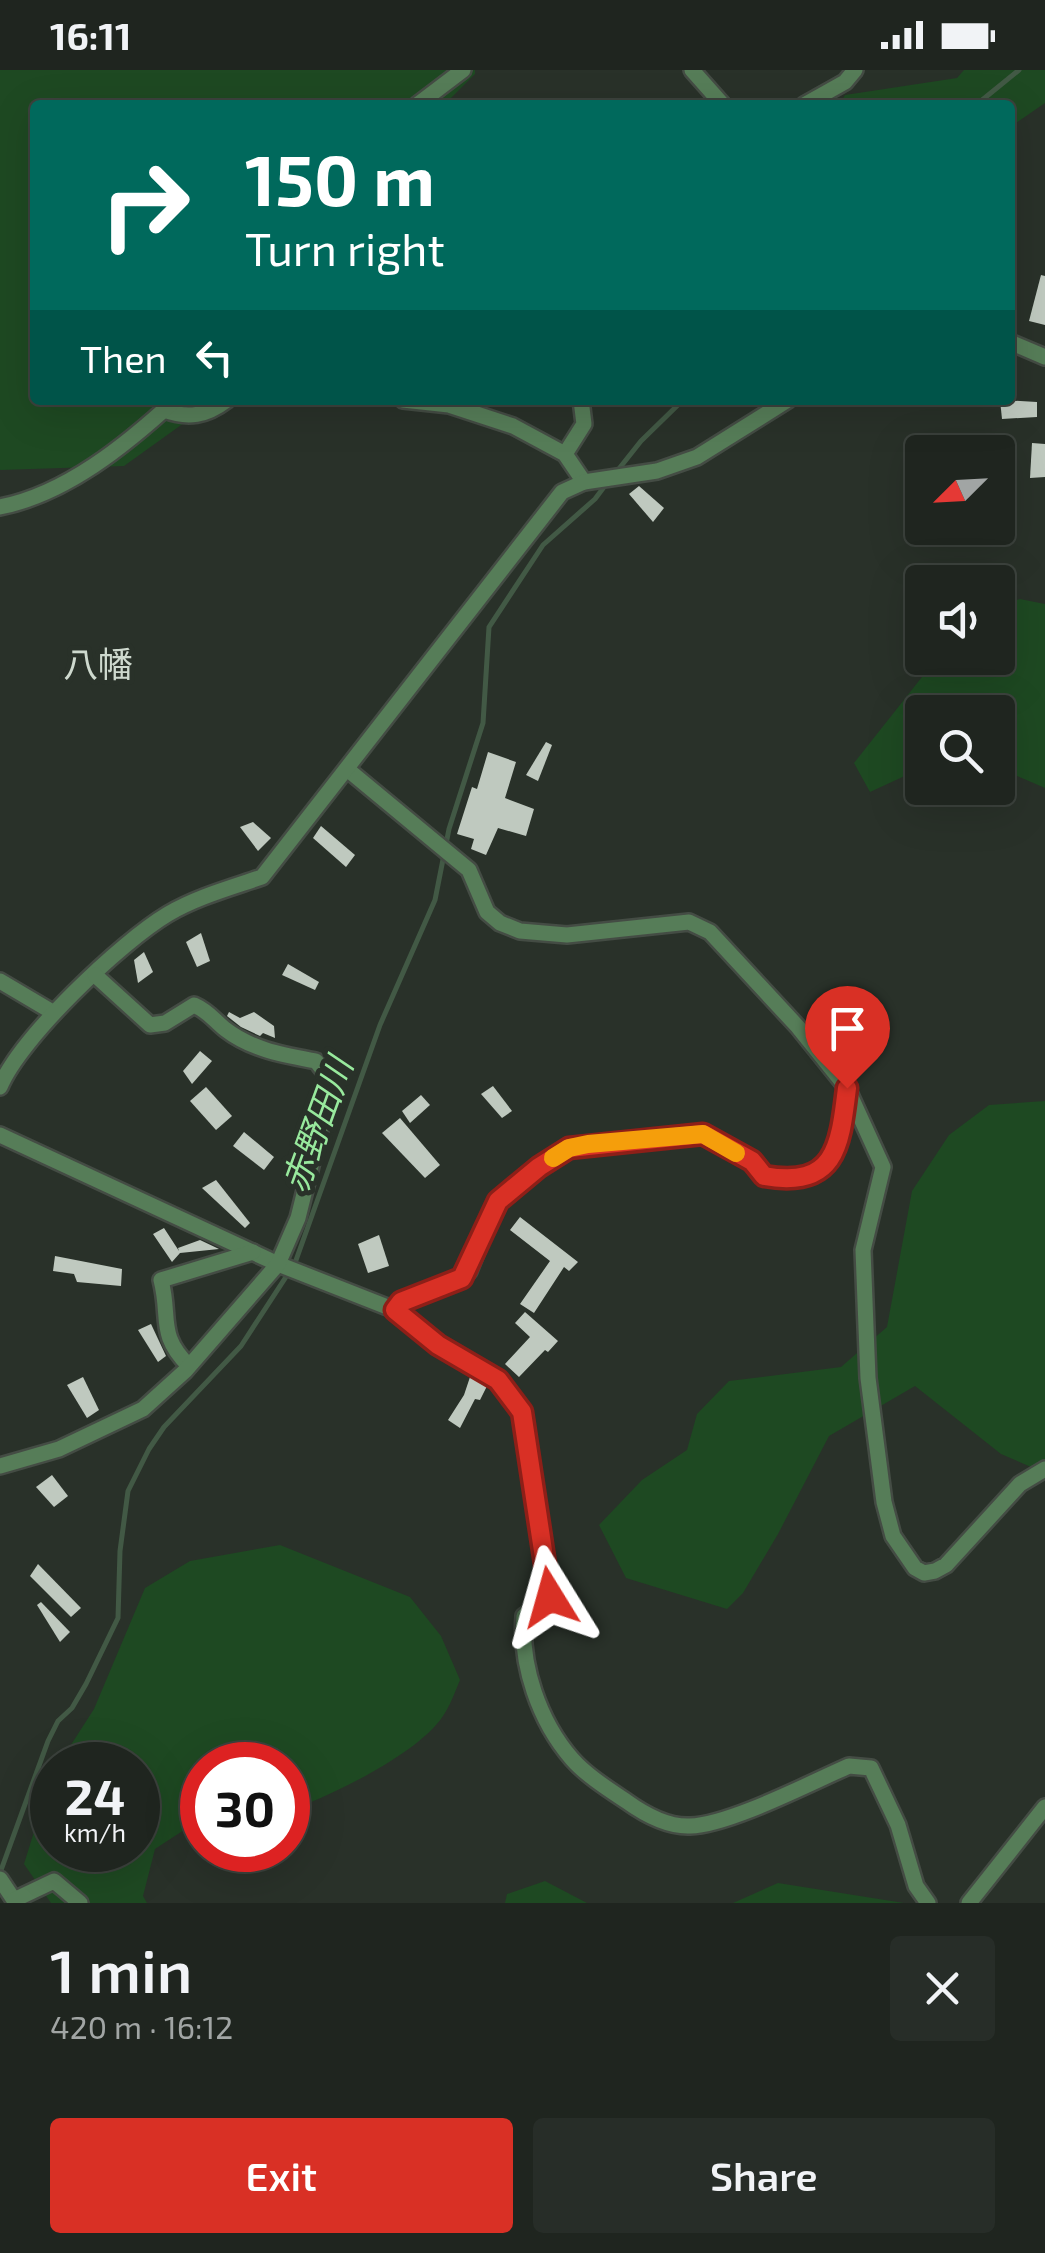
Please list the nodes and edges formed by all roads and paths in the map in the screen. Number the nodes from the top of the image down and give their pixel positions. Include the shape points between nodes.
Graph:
1 (463, 70) edge
2 (692, 70) edge
3 (856, 70) edge
4 (424, 100) edge
5 (718, 100) edge
6 (813, 100) edge
7 (1015, 344) edge
8 (1045, 357) edge
9 (169, 405) edge
10 (218, 405) edge
11 (449, 405) edge
12 (582, 405) edge
13 (780, 405) edge
14 (564, 454) junction
15 (584, 482) junction
16 (0, 507) edge
17 (347, 769) junction
18 (95, 975) junction
19 (0, 982) edge
20 (54, 1013) junction
21 (0, 1087) edge
22 (847, 1088) junction
23 (0, 1135) edge
24 (253, 1252) junction
25 (286, 1267) junction
26 (395, 1310) junction
27 (189, 1366) junction
28 (0, 1466) edge
29 (1045, 1469) edge
30 (1045, 1807) edge
31 (0, 1879) edge
32 (15, 1901) edge
33 (80, 1903) edge
34 (928, 1903) edge
35 (968, 1903) edge

1 - 4 street
2 - 5 street
3 - 6 street
7 - 8 street
9 - 10 street via 184,417
9 - 16 street via 58,488
11 - 14 street via 513,426
12 - 14 street via 584,424
13 - 15 street via 697,456
14 - 15 street
15 - 17 street via 554,500
17 - 18 street via 262,876 170,913
17 - 22 street via 470,870 487,912 520,932 566,935 690,922 710,932
18 - 20 street
18 - 25 street via 150,1025 165,1024 194,1005 268,1052 322,1066 326,1106
19 - 20 street
20 - 21 street
22 - 26 street via 841,1139 828,1163 804,1178 764,1176 752,1161 703,1134 569,1148 498,1201 462,1278
22 - 29 street via 883,1166 863,1250 864,1289 868,1378 893,1536 915,1568 935,1571 1020,1484
23 - 24 street
24 - 25 street
24 - 27 street via 160,1280 166,1330
25 - 26 street
25 - 27 street
26 - 34 street via 498,1380 522,1412 550,1597 524,1616 522,1643 538,1698 572,1759 638,1809 688,1826 714,1822 848,1766 871,1768
27 - 28 street via 143,1410
30 - 35 street
31 - 32 street
32 - 33 street via 54,1881

